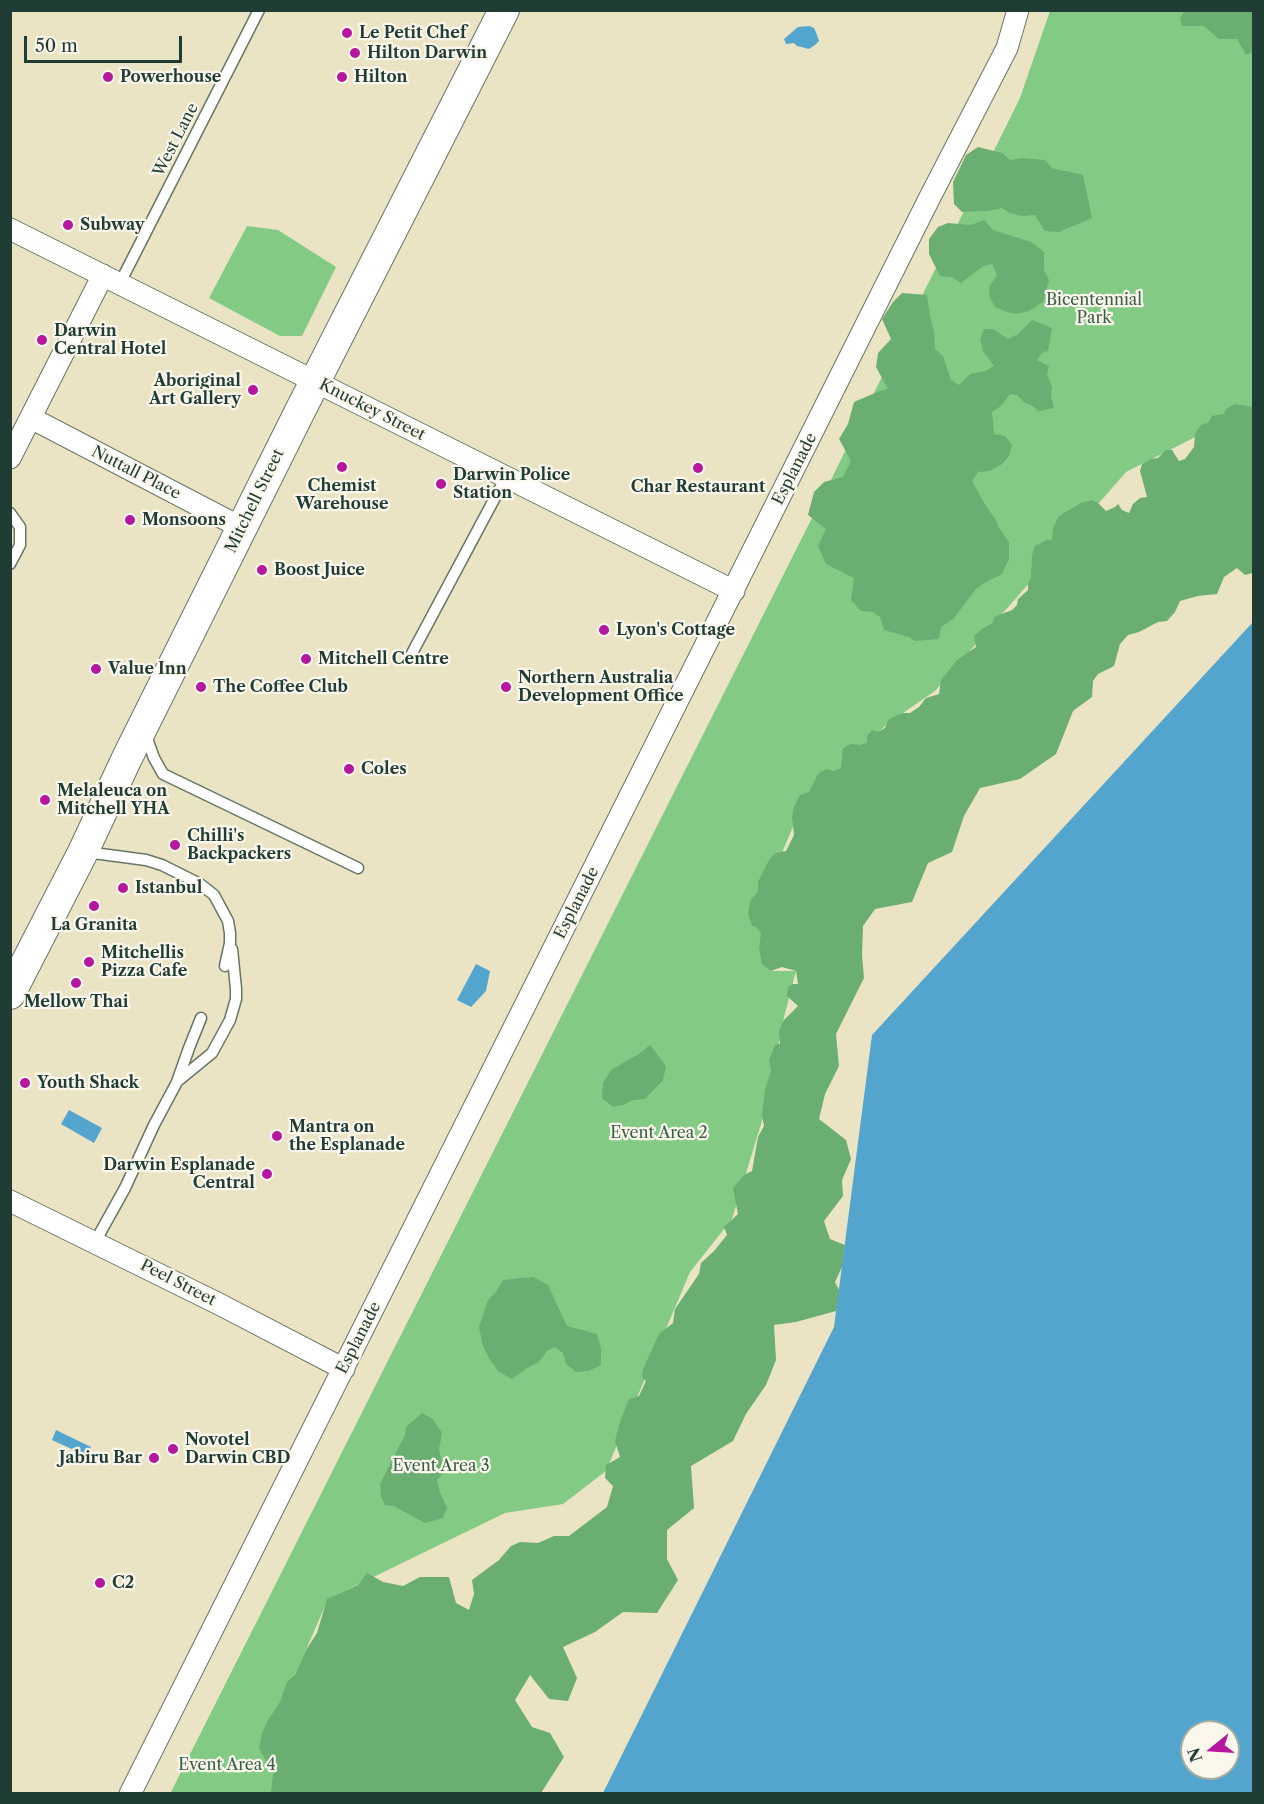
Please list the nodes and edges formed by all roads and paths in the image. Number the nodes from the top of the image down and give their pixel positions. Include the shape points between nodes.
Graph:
1 (259, 10) edge
2 (504, 10) edge
3 (1018, 10) edge
4 (10, 229) edge
5 (111, 279) junction
6 (315, 381) junction
7 (31, 418) junction
8 (10, 458) edge
9 (506, 477) junction
10 (10, 513) edge
11 (242, 528) junction
12 (10, 564) edge
13 (734, 591) junction
14 (410, 657) dead end
15 (142, 728) junction
16 (83, 852) junction
17 (358, 868) dead end
18 (231, 933) junction
19 (225, 966) dead end
20 (10, 994) edge
21 (201, 1018) dead end
22 (177, 1082) junction
23 (10, 1201) edge
24 (95, 1242) junction
25 (344, 1369) junction
26 (130, 1794) edge

1 - 5 lane, West Lane
2 - 6 street, Mitchell Street
3 - 13 street, Esplanade via 1006,48
4 - 5 street, Knuckey Street
5 - 6 street, Knuckey Street
5 - 7 street
6 - 9 street, Knuckey Street
6 - 11 street, Mitchell Street
7 - 8 street
7 - 11 street, Nuttall Place
9 - 13 street, Knuckey Street
9 - 14 lane
10 - 12 lane via 20,527 20,545
11 - 15 street, Mitchell Street
13 - 25 street, Esplanade
15 - 16 street, Mitchell Street
15 - 17 lane via 163,774
16 - 18 lane via 162,864 200,884 221,907
16 - 20 street, Mitchell Street
18 - 19 lane
18 - 22 lane via 236,999 230,1020 212,1053
21 - 22 lane
22 - 24 lane
23 - 24 street, Peel Street
24 - 25 street, Peel Street
25 - 26 street, Esplanade

